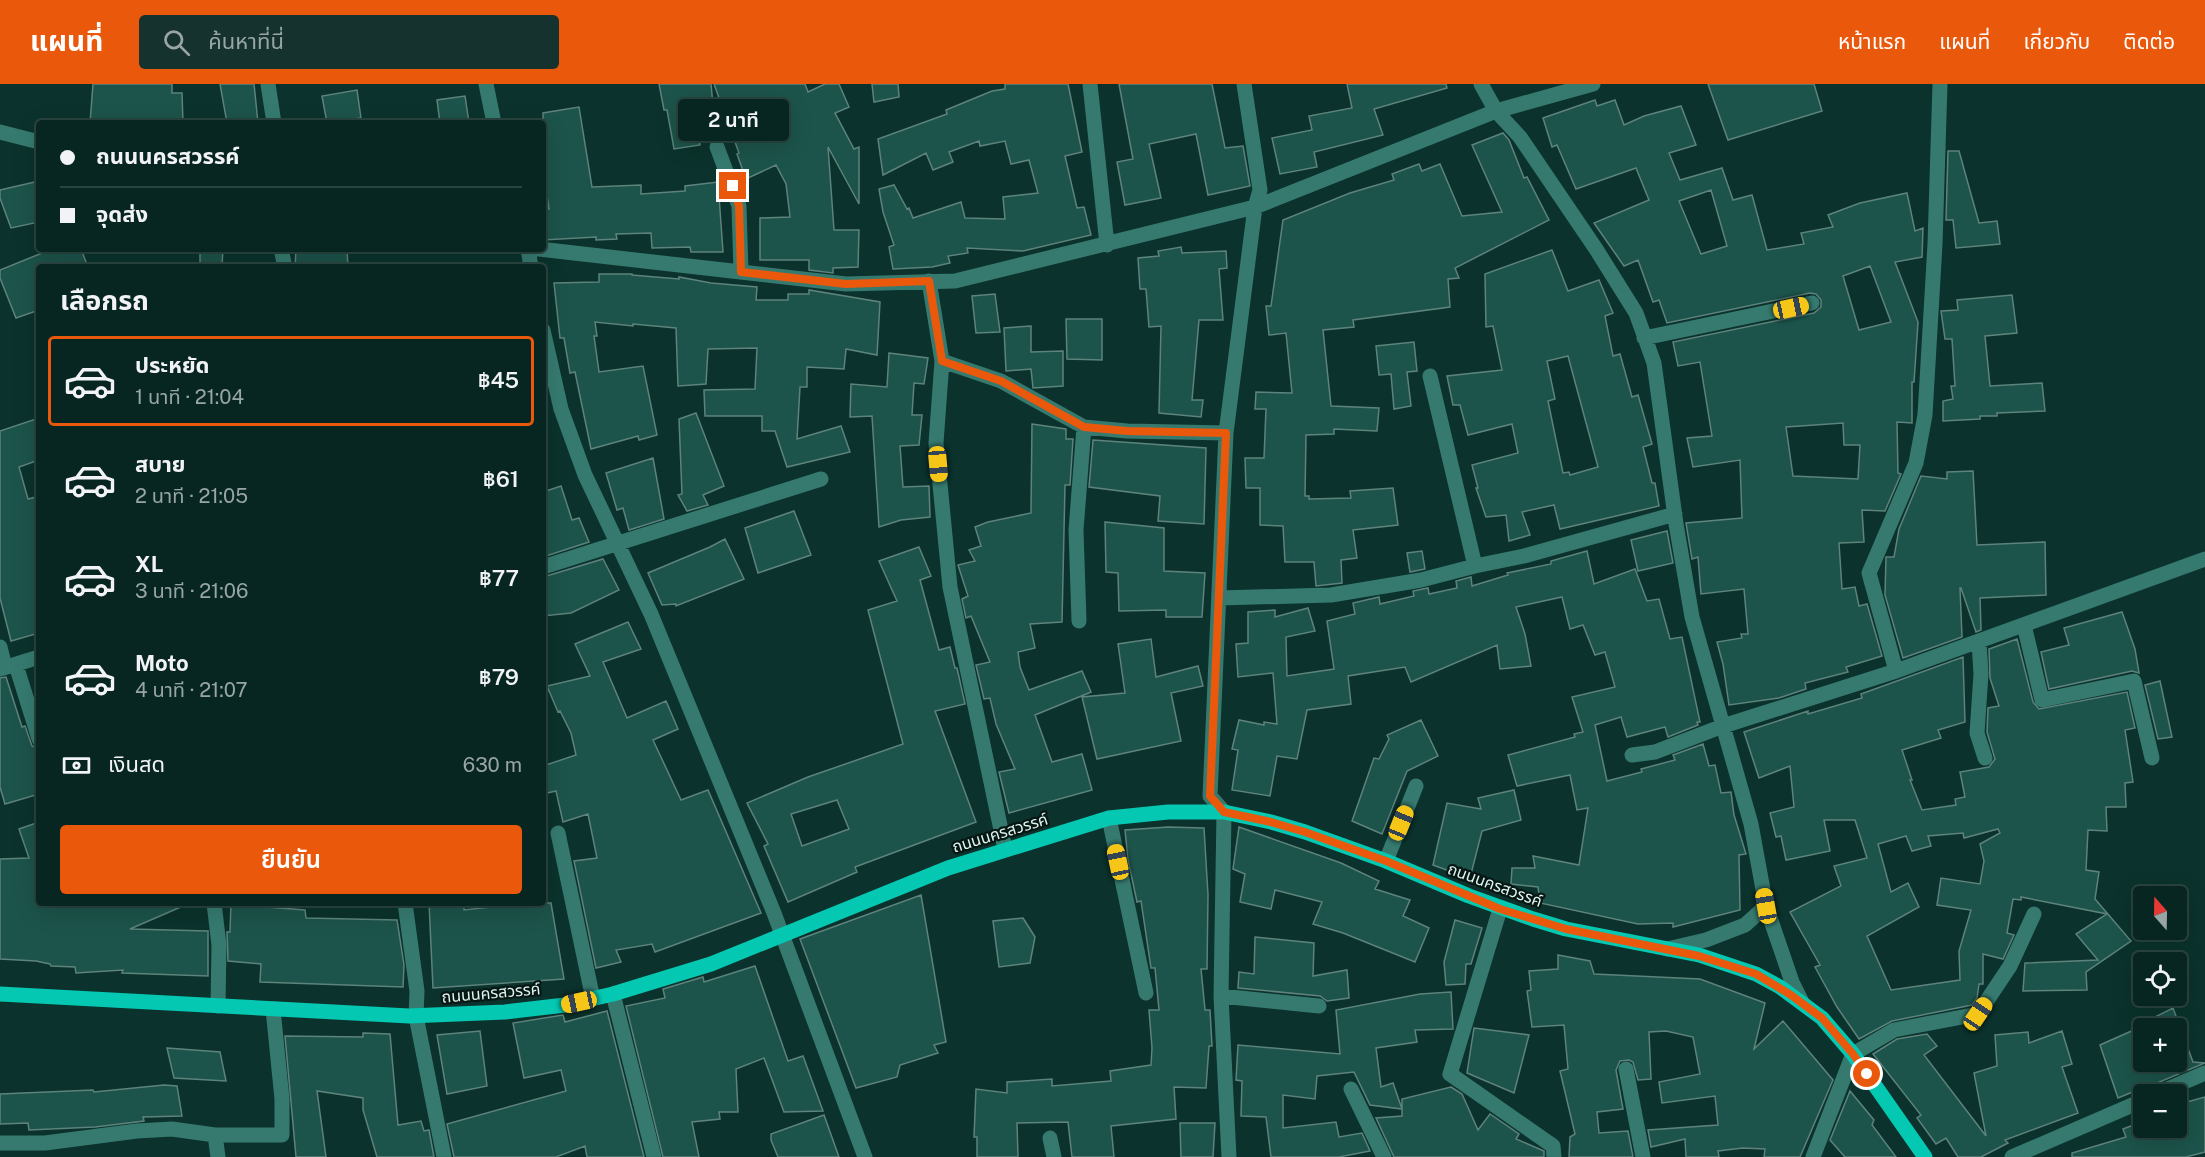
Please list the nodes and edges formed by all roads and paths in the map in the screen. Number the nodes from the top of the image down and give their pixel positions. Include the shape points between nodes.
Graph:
1 (268, 84) edge
2 (486, 84) edge
3 (1090, 84) edge
4 (1244, 84) edge
5 (1481, 84) edge
6 (1593, 84) edge
7 (1940, 84) edge
8 (1496, 111) junction
9 (274, 120) edge
10 (493, 120) edge
11 (0, 132) edge
12 (36, 141) edge
13 (717, 147) dead end
14 (1255, 207) junction
15 (1107, 245) junction
16 (546, 250) edge
17 (741, 272) junction
18 (929, 281) junction
19 (1812, 303) dead end
20 (1644, 338) junction
21 (546, 343) edge
22 (942, 361) junction
23 (1430, 375) dead end
24 (1084, 427) junction
25 (1226, 433) junction
26 (821, 479) dead end
27 (1675, 514) junction
28 (618, 545) junction
29 (2205, 559) edge
30 (546, 566) edge
31 (1475, 566) junction
32 (1219, 598) junction
33 (1079, 621) dead end
34 (2024, 625) junction
35 (1979, 642) junction
36 (0, 647) edge
37 (36, 658) edge
38 (7, 667) edge
39 (1896, 671) junction
40 (1724, 726) junction
41 (36, 732) edge
42 (1632, 755) dead end
43 (1985, 758) dead end
44 (2152, 758) dead end
45 (1416, 786) dead end
46 (1224, 812) junction
47 (1109, 818) junction
48 (558, 833) dead end
49 (1005, 849) junction
50 (1386, 861) junction
51 (214, 906) edge
52 (405, 906) edge
53 (1766, 906) junction
54 (1500, 909) junction
55 (2034, 914) dead end
56 (782, 935) junction
57 (1667, 950) junction
58 (1146, 993) dead end
59 (0, 994) edge
60 (613, 994) junction
61 (1221, 996) junction
62 (593, 999) junction
63 (1802, 1002) junction
64 (218, 1006) junction
65 (1319, 1006) dead end
66 (273, 1010) junction
67 (416, 1016) junction
68 (1853, 1054) junction
69 (1626, 1069) dead end
70 (2205, 1073) edge
71 (2180, 1084) edge
72 (1351, 1089) dead end
73 (2133, 1105) edge
74 (215, 1135) junction
75 (1050, 1138) dead end
76 (0, 1143) edge
77 (44, 1150) edge
78 (218, 1157) edge
79 (444, 1157) edge
80 (654, 1157) edge
81 (865, 1157) edge
82 (1054, 1157) edge
83 (1229, 1157) edge
84 (1384, 1157) edge
85 (1554, 1157) edge
86 (1643, 1157) edge
87 (1813, 1157) edge
88 (1924, 1157) edge
89 (2012, 1157) edge

1 - 9 street
2 - 10 street
3 - 15 street
4 - 14 street via 1260,190
5 - 8 street
6 - 8 street
7 - 39 street via 1925,415 1916,463 1869,573
8 - 14 street
8 - 20 street via 1520,136 1596,249 1636,313
11 - 12 street
13 - 17 street via 739,206
14 - 15 street
14 - 25 street
15 - 18 street via 955,280
16 - 17 street
17 - 18 street via 846,284
18 - 22 street
19 - 20 street
20 - 27 street via 1654,363
21 - 28 street via 561,409
22 - 24 street via 1001,381
22 - 49 street via 936,443 950,587
23 - 31 street
24 - 25 street
24 - 33 street via 1076,530
25 - 32 street
26 - 28 street
27 - 31 street
27 - 40 street via 1692,617
28 - 30 street
28 - 56 street via 651,614
29 - 34 street
31 - 32 street via 1421,580 1331,595
32 - 46 street via 1210,796
34 - 35 street
34 - 44 street via 2042,700 2134,681
35 - 39 street
35 - 43 street via 1977,733
36 - 38 street
37 - 38 street
38 - 41 street
39 - 40 street
40 - 42 street via 1655,752
40 - 53 street via 1751,824
45 - 50 street
46 - 47 main road, ถนนนครสวรรค์
46 - 50 main road, ถนนนครสวรรค์ via 1305,832
46 - 61 street
47 - 49 main road, ถนนนครสวรรค์
47 - 58 street
48 - 62 street
49 - 56 main road, ถนนนครสวรรค์
50 - 54 main road, ถนนนครสวรรค์
51 - 64 street via 219,945
52 - 67 street via 417,991
53 - 57 street via 1745,925
53 - 63 street
54 - 57 main road, ถนนนครสวรรค์ via 1566,929
54 - 85 street via 1450,1074 1553,1146
55 - 68 street via 2010,966 1978,1014 1894,1030
56 - 60 main road, ถนนนครสวรรค์ via 711,964
56 - 81 street
57 - 63 main road, ถนนนครสวรรค์ via 1756,974
59 - 64 main road, ถนนนครสวรรค์
60 - 62 main road, ถนนนครสวรรค์
60 - 80 street
61 - 65 street
61 - 83 street
62 - 67 main road, ถนนนครสวรรค์ via 506,1012
63 - 68 main road, ถนนนครสวรรค์ via 1822,1018
64 - 66 main road, ถนนนครสวรรค์
66 - 67 main road, ถนนนครสวรรค์
66 - 74 street via 282,1135
67 - 79 street
68 - 87 street
68 - 88 main road, ถนนนครสวรรค์
69 - 86 street
70 - 71 street
72 - 84 street
73 - 89 street
74 - 77 street via 172,1129 137,1131
74 - 78 street
75 - 82 street
76 - 77 street

